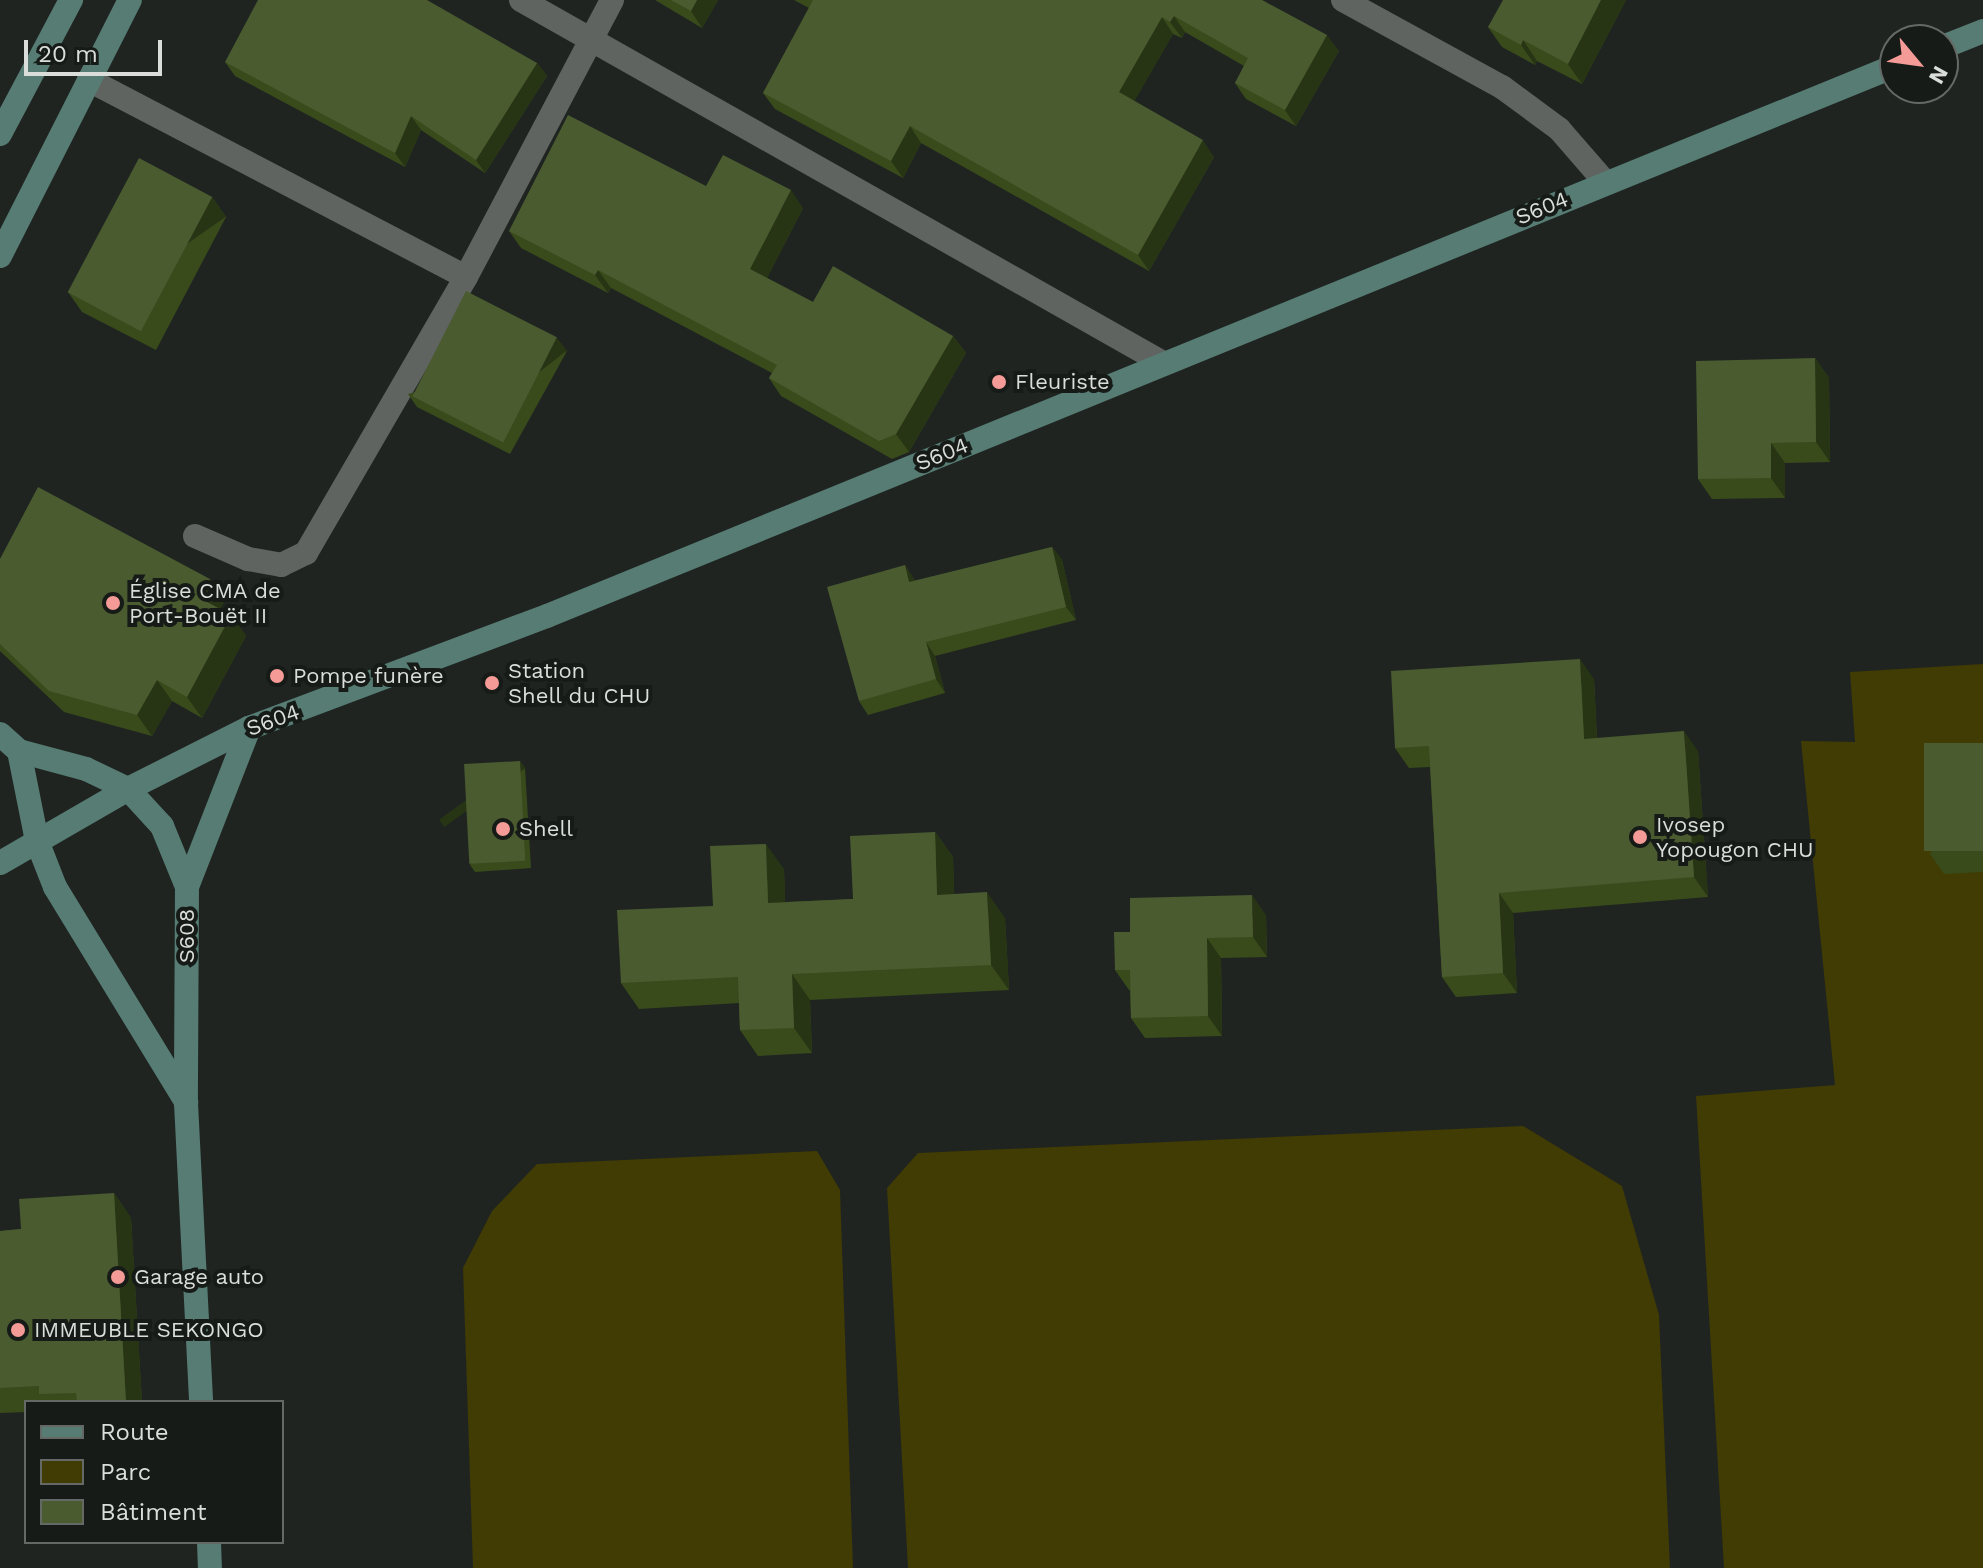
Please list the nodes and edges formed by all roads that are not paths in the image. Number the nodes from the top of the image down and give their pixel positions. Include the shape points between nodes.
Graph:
1 (71, 0) edge
2 (130, 0) edge
3 (521, 0) edge
4 (612, 0) edge
5 (1343, 0) edge
6 (1983, 31) edge
7 (591, 37) junction
8 (1959, 41) edge
9 (1879, 72) edge
10 (89, 80) junction
11 (0, 134) edge
12 (1605, 182) junction
13 (0, 256) edge
14 (466, 277) junction
15 (1163, 363) junction
16 (195, 536) dead end
17 (249, 728) junction
18 (0, 734) edge
19 (19, 751) junction
20 (128, 789) junction
21 (37, 841) junction
22 (0, 863) edge
23 (187, 887) junction
24 (186, 1103) junction
25 (201, 1400) edge
26 (209, 1544) edge
27 (210, 1568) edge

1 - 11 street
2 - 10 street
3 - 7 street
4 - 7 street
5 - 12 street via 1502,87 1559,129
6 - 8 street
7 - 14 street
7 - 15 street
9 - 12 street, S604
10 - 13 street
10 - 14 street
12 - 15 street, S604
14 - 16 street via 306,553 281,565 248,559
15 - 17 street, S604 via 403,673
17 - 20 street, S604
17 - 23 street
18 - 19 street
19 - 20 street via 86,769
19 - 21 street, S608
20 - 21 street, S604
20 - 23 street, S608 via 162,826
21 - 22 street, S604
21 - 24 street, S608 via 55,887
23 - 24 street, S608
24 - 25 street, S608
26 - 27 street

